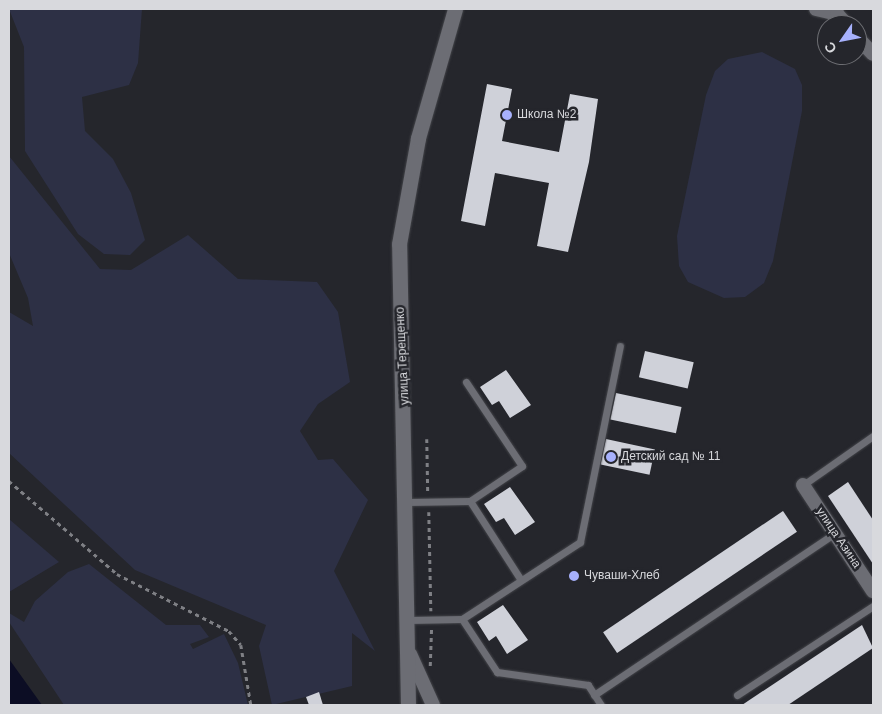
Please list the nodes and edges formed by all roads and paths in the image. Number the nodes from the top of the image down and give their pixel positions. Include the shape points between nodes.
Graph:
1 (455, 9) edge
2 (816, 9) edge
3 (838, 15) edge
4 (620, 346) dead end
5 (466, 382) dead end
6 (873, 436) edge
7 (427, 439) dead end
8 (9, 481) edge
9 (803, 485) joint
10 (470, 501) junction
11 (408, 502) junction
12 (428, 502) junction
13 (834, 533) junction
14 (521, 580) junction
15 (873, 591) edge
16 (873, 606) edge
17 (462, 619) junction
18 (408, 620) junction
19 (431, 620) junction
20 (408, 648) junction
21 (430, 673) dead end
22 (594, 695) junction
23 (737, 695) dead end
24 (251, 705) edge
25 (408, 705) edge
26 (433, 705) edge
27 (601, 705) edge

1 - 11 street, улица Терещенко via 418,138 401,224
2 - 3 street
4 - 14 lane via 580,542
5 - 10 lane via 522,466
6 - 9 lane
7 - 12 path
8 - 24 path via 117,574 229,631 241,645
9 - 13 street, улица Азина
10 - 12 lane
10 - 14 lane
11 - 12 lane
11 - 18 street, улица Терещенко
12 - 19 path
13 - 15 street, улица Азина
13 - 22 lane
14 - 17 lane
16 - 23 lane
17 - 19 lane
17 - 22 lane via 497,672 588,685
18 - 19 lane
18 - 20 street, улица Терещенко
19 - 21 path
20 - 25 street
20 - 26 street, улица Терещенко via 416,676
22 - 27 lane

